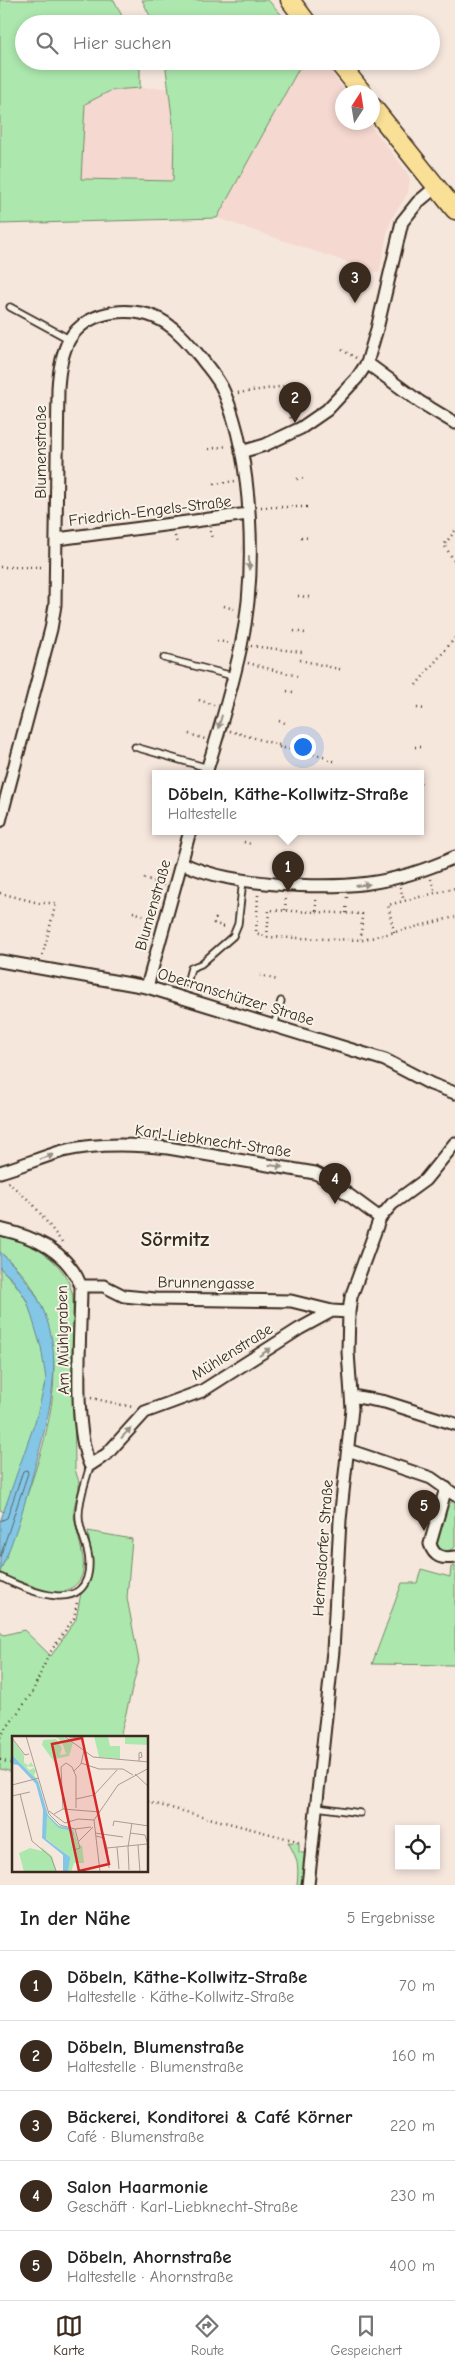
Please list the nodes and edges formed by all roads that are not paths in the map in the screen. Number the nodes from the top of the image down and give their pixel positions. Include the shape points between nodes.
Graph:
1 (290, 0) edge
2 (301, 15) edge
3 (344, 70) edge
4 (356, 85) edge
5 (380, 116) edge
6 (436, 188) junction
7 (455, 210) edge
8 (10, 307) dead end
9 (69, 339) junction
10 (366, 363) junction
11 (455, 424) edge
12 (240, 448) junction
13 (248, 511) junction
14 (57, 539) junction
15 (164, 658) dead end
16 (233, 676) junction
17 (135, 747) dead end
18 (204, 770) edge
19 (207, 770) edge
20 (0, 821) edge
21 (189, 835) edge
22 (455, 857) edge
23 (182, 863) junction
24 (243, 880) junction
25 (0, 961) edge
26 (187, 984) dead end
27 (147, 987) junction
28 (281, 1001) dead end
29 (274, 1026) junction
30 (455, 1093) edge
31 (455, 1143) edge
32 (1, 1171) edge
33 (380, 1218) junction
34 (0, 1229) edge
35 (81, 1286) junction
36 (332, 1311) junction
37 (349, 1312) junction
38 (352, 1396) junction
39 (455, 1424) edge
40 (348, 1450) junction
41 (90, 1465) junction
42 (451, 1491) edge
43 (455, 1557) edge
44 (0, 1577) edge
45 (317, 1807) junction
46 (360, 1813) dead end
47 (308, 1885) edge

1 - 2 main road
3 - 4 main road
5 - 6 main road
6 - 7 main road
6 - 10 street via 418,202 402,222
8 - 9 lane
9 - 12 street via 79,328 101,315 133,311 167,323 188,342 216,378 225,395
9 - 14 street, Blumenstraße via 61,361 58,388
10 - 11 street
10 - 12 street via 342,396 320,416 265,445
12 - 13 street
13 - 14 street, Friedrich-Engels-Straße
13 -> 16 street via 249,572 242,645
14 - 20 street, Blumenstraße via 51,629
15 - 16 lane
16 -> 19 street
17 - 18 lane
21 - 23 street, Blumenstraße
24 -> 22 street via 317,887 347,886 397,878
23 - 24 street via 202,872
23 - 27 street, Blumenstraße
24 - 26 lane via 238,924 233,936 201,964 191,968
25 - 27 street, Oberranschützer Straße
27 - 29 street, Oberranschützer Straße
28 - 29 lane
29 - 30 street, Oberranschützer Straße via 385,1060
31 - 33 street via 425,1180 392,1204
32 -> 33 street, Karl-Liebknecht-Straße via 64,1151 111,1145 168,1148 315,1173
33 - 37 street, Hermsdorfer Straße via 351,1297
34 - 35 street, Am Mühlgraben via 34,1239 55,1251 76,1272
35 - 36 street, Brunnengasse via 104,1286 124,1296 155,1299 291,1301
35 - 41 street, Am Mühlgraben via 80,1396 83,1445
36 - 37 street
41 -> 36 street, Mühlenstraße via 106,1454 145,1412 202,1391
37 - 38 street, Hermsdorfer Straße
38 - 39 street via 385,1402
38 - 40 street, Hermsdorfer Straße
40 - 42 street via 431,1478
40 - 45 street, Hermsdorfer Straße via 340,1520 334,1652
41 - 44 lane via 78,1519 89,1562 78,1591 69,1596 55,1597
42 - 43 street via 430,1544 438,1556
45 - 46 lane
45 - 47 street, Hermsdorfer Straße

